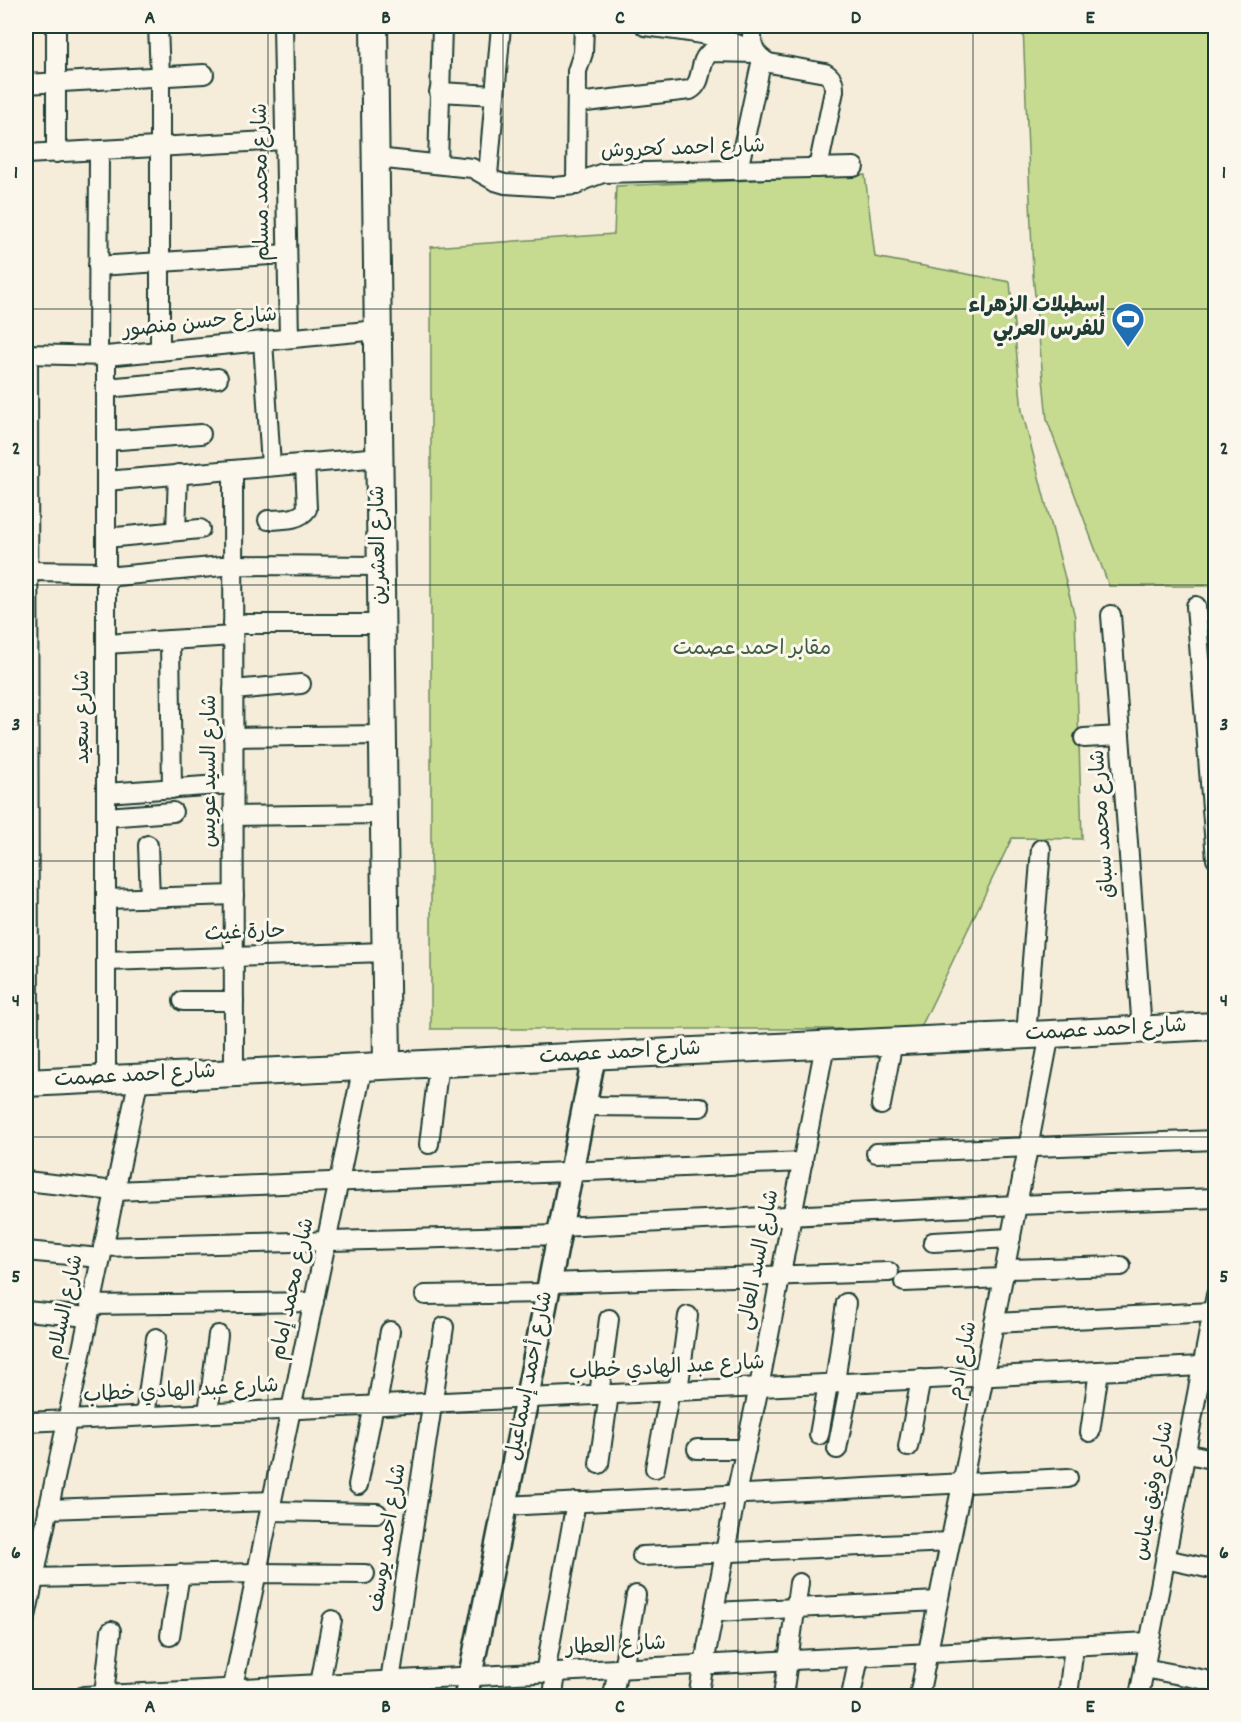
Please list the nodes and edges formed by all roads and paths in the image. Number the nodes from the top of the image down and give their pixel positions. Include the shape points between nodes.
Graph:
1 (56, 26) edge
2 (158, 26) edge
3 (283, 26) edge
4 (374, 26) edge
5 (442, 26) edge
6 (501, 26) edge
7 (584, 26) edge
8 (645, 26) edge
9 (753, 26) edge
10 (759, 56) junction
11 (204, 74) dead end
12 (160, 77) junction
13 (56, 83) junction
14 (26, 84) edge
15 (439, 92) junction
16 (495, 95) junction
17 (577, 102) junction
18 (285, 140) junction
19 (160, 147) junction
20 (99, 151) junction
21 (56, 153) junction
22 (26, 154) edge
23 (376, 158) junction
24 (438, 164) junction
25 (854, 167) dead end
26 (818, 168) junction
27 (738, 170) junction
28 (488, 176) junction
29 (576, 185) junction
30 (287, 254) junction
31 (160, 262) junction
32 (98, 266) junction
33 (378, 330) junction
34 (289, 338) junction
35 (263, 341) junction
36 (160, 351) junction
37 (27, 354) edge
38 (102, 356) junction
39 (218, 378) dead end
40 (106, 388) junction
41 (201, 434) dead end
42 (106, 441) junction
43 (380, 457) junction
44 (305, 463) junction
45 (271, 466) junction
46 (233, 470) junction
47 (178, 474) junction
48 (106, 480) junction
49 (268, 520) dead end
50 (200, 529) dead end
51 (176, 531) junction
52 (106, 538) junction
53 (233, 566) junction
54 (381, 566) junction
55 (27, 571) edge
56 (106, 574) junction
57 (1196, 606) dead end
58 (1111, 615) dead end
59 (381, 624) junction
60 (233, 630) junction
61 (170, 640) junction
62 (106, 644) junction
63 (1207, 644) edge
64 (27, 655) edge
65 (301, 684) dead end
66 (233, 690) junction
67 (1210, 702) edge
68 (383, 735) junction
69 (1120, 736) junction
70 (233, 737) junction
71 (1084, 738) dead end
72 (27, 741) edge
73 (233, 784) junction
74 (172, 789) junction
75 (106, 794) junction
76 (173, 812) dead end
77 (384, 814) junction
78 (233, 816) junction
79 (106, 817) junction
80 (1214, 821) edge
81 (148, 845) dead end
82 (1041, 849) dead end
83 (1215, 859) edge
84 (27, 883) edge
85 (234, 895) junction
86 (150, 898) junction
87 (106, 899) junction
88 (386, 952) junction
89 (234, 957) junction
90 (106, 961) junction
91 (27, 975) edge
92 (183, 1001) dead end
93 (234, 1001) junction
94 (1215, 1026) edge
95 (1142, 1030) junction
96 (1038, 1034) junction
97 (893, 1041) junction
98 (825, 1045) junction
99 (594, 1056) junction
100 (438, 1063) junction
101 (375, 1066) junction
102 (234, 1073) junction
103 (139, 1077) junction
104 (106, 1079) junction
105 (27, 1083) edge
106 (881, 1105) dead end
107 (585, 1106) junction
108 (700, 1107) dead end
109 (1215, 1140) edge
110 (429, 1144) dead end
111 (1029, 1147) junction
112 (876, 1153) dead end
113 (803, 1162) junction
114 (572, 1172) junction
115 (26, 1181) edge
116 (340, 1182) junction
117 (115, 1191) junction
118 (1215, 1198) edge
119 (1017, 1205) junction
120 (791, 1216) junction
121 (560, 1231) junction
122 (1011, 1238) junction
123 (327, 1241) junction
124 (933, 1242) dead end
125 (26, 1251) edge
126 (102, 1252) junction
127 (1121, 1266) dead end
128 (1004, 1274) junction
129 (780, 1276) junction
130 (548, 1288) junction
131 (425, 1295) dead end
132 (314, 1302) junction
133 (846, 1303) dead end
134 (1214, 1303) edge
135 (26, 1311) edge
136 (89, 1311) junction
137 (688, 1316) dead end
138 (609, 1319) dead end
139 (994, 1323) junction
140 (444, 1327) dead end
141 (390, 1331) dead end
142 (218, 1335) dead end
143 (156, 1338) dead end
144 (1207, 1356) edge
145 (1099, 1371) junction
146 (984, 1376) junction
147 (921, 1379) junction
148 (837, 1383) junction
149 (759, 1387) junction
150 (674, 1391) junction
151 (604, 1394) junction
152 (527, 1398) junction
153 (433, 1403) junction
154 (376, 1405) junction
155 (292, 1409) junction
156 (208, 1413) junction
157 (145, 1416) junction
158 (66, 1420) junction
159 (26, 1422) edge
160 (1090, 1432) dead end
161 (819, 1435) dead end
162 (908, 1447) dead end
163 (698, 1449) dead end
164 (746, 1449) junction
165 (837, 1449) dead end
166 (1185, 1453) junction
167 (1215, 1460) edge
168 (599, 1464) dead end
169 (655, 1468) dead end
170 (1068, 1478) dead end
171 (963, 1483) junction
172 (358, 1485) dead end
173 (736, 1494) junction
174 (576, 1502) junction
175 (271, 1506) junction
176 (504, 1506) junction
177 (48, 1509) junction
178 (377, 1513) dead end
179 (950, 1542) junction
180 (726, 1552) junction
181 (642, 1556) dead end
182 (1165, 1559) junction
183 (1215, 1570) edge
184 (257, 1573) junction
185 (180, 1574) junction
186 (365, 1574) dead end
187 (34, 1578) junction
188 (799, 1583) dead end
189 (636, 1595) dead end
190 (938, 1601) junction
191 (795, 1608) junction
192 (714, 1612) junction
193 (26, 1617) edge
194 (332, 1620) dead end
195 (111, 1631) dead end
196 (170, 1636) dead end
197 (1149, 1642) junction
198 (1074, 1646) junction
199 (929, 1653) junction
200 (859, 1657) junction
201 (788, 1660) junction
202 (705, 1664) junction
203 (1144, 1668) junction
204 (620, 1669) junction
205 (550, 1673) junction
206 (390, 1681) junction
207 (1215, 1682) edge
208 (468, 1687) edge
209 (316, 1688) edge
210 (232, 1693) edge
211 (104, 1695) edge
212 (84, 1696) edge
213 (553, 1696) edge
214 (613, 1696) edge
215 (698, 1696) edge
216 (783, 1696) edge
217 (851, 1696) edge
218 (919, 1696) edge
219 (1068, 1696) edge
220 (1139, 1696) edge

1 - 13 street
2 - 12 street
3 - 18 street, شارع محمد مسلم
4 - 23 main road, شارع العشرين
5 - 15 street
6 - 16 street
7 - 17 street
8 - 10 street via 720,37
9 - 10 street via 752,45
10 - 17 street via 708,53 697,84 690,90
10 - 26 street via 770,63 825,73 834,83
10 - 27 street
11 - 12 street
12 - 13 street
12 - 19 street
13 - 14 street
13 - 21 street
15 - 16 street
15 - 24 street
16 - 28 street
17 - 29 street
18 - 19 street
18 - 30 street, شارع محمد مسلم
19 - 20 street
19 - 31 street
20 - 21 street
20 - 32 street, شارع سعيد
21 - 22 street
23 - 24 street, شارع احمد كحروش
23 - 33 main road, شارع العشرين
24 - 28 street, شارع احمد كحروش via 472,168
25 - 26 street, شارع احمد كحروش
26 - 27 street, شارع احمد كحروش
27 - 29 street, شارع احمد كحروش via 603,173
28 - 29 street, شارع احمد كحروش via 505,184 554,188
30 - 31 street
30 - 34 street, شارع محمد مسلم
31 - 32 street
31 - 36 street
32 - 38 street, شارع سعيد
33 - 34 street, شارع حسن منصور
33 - 43 main road, شارع العشرين
34 - 35 street, شارع حسن منصور
35 - 36 street, شارع حسن منصور
35 - 45 street
36 - 38 street, شارع حسن منصور
37 - 38 street, شارع حسن منصور
37 - 55 street
38 - 40 street, شارع سعيد
39 - 40 street
40 - 42 street, شارع سعيد
41 - 42 street
42 - 48 street, شارع سعيد
43 - 44 street
43 - 54 main road, شارع العشرين
44 - 45 street
44 - 49 street via 304,513
45 - 46 street
46 - 47 street
46 - 53 street, شارع السيد عويس
47 - 48 street
47 - 51 street
48 - 52 street, شارع سعيد
50 - 51 street
51 - 52 street
52 - 56 street, شارع سعيد
53 - 54 street
53 - 56 street
53 - 60 street, شارع السيد عويس
54 - 59 main road, شارع العشرين
55 - 56 street
55 - 64 street
56 - 62 street, شارع سعيد
57 - 63 street
58 - 69 street, شارع محمد سباق
59 - 60 street
59 - 68 main road, شارع العشرين
60 - 61 street
60 - 66 street, شارع السيد عويس
61 - 62 street
61 - 74 street
62 - 75 street, شارع سعيد
63 - 67 street
64 - 72 street
65 - 66 street
66 - 70 street, شارع السيد عويس
67 - 80 street
68 - 70 street
68 - 77 main road, شارع العشرين
69 - 71 street
69 - 95 street, شارع محمد سباق
70 - 73 street, شارع السيد عويس
72 - 84 street
73 - 74 street
73 - 78 street, شارع السيد عويس
74 - 75 street
75 - 79 street, شارع سعيد
76 - 79 street
77 - 78 street
77 - 88 main road, شارع العشرين
78 - 85 street, شارع السيد عويس
79 - 87 street, شارع سعيد
80 - 83 street
81 - 86 street
82 - 96 street, شارع ادم
84 - 91 street
85 - 86 street
85 - 89 street, شارع السيد عويس
86 - 87 street
87 - 90 street, شارع سعيد
88 - 89 street, حارة غيث
88 - 101 main road, شارع العشرين
89 - 90 street, حارة غيث
89 - 93 street, شارع السيد عويس
90 - 104 street, شارع سعيد
91 - 105 street
92 - 93 street
93 - 102 street, شارع السيد عويس
94 - 95 main road, شارع احمد عصمت
95 - 96 main road, شارع احمد عصمت
96 - 97 main road, شارع احمد عصمت
96 - 111 street, شارع ادم
97 - 98 main road, شارع احمد عصمت
97 - 106 street
98 - 99 main road, شارع احمد عصمت
98 - 113 street, شارع السد العالى
99 - 100 main road, شارع احمد عصمت
99 - 107 street, شارع أحمد إسماعيل
100 - 101 main road, شارع احمد عصمت
100 - 110 street
101 - 102 main road, شارع احمد عصمت
101 - 116 street, شارع محمد إمام
102 - 103 main road, شارع احمد عصمت
103 - 104 main road, شارع احمد عصمت
103 - 117 street, شارع السلام
104 - 105 main road, شارع احمد عصمت
107 - 108 street
107 - 114 street, شارع أحمد إسماعيل
109 - 111 street
111 - 112 street
111 - 119 street, شارع ادم
113 - 114 street
113 - 120 street, شارع السد العالى
114 - 116 street
114 - 121 street, شارع أحمد إسماعيل
115 - 117 street
116 - 117 street
116 - 123 street, شارع محمد إمام
117 - 126 street, شارع السلام
118 - 119 street
119 - 120 street
119 - 122 street, شارع ادم
120 - 121 street
120 - 129 street, شارع السد العالى
121 - 123 street
121 - 130 street, شارع أحمد إسماعيل
122 - 124 street
122 - 128 street, شارع ادم
123 - 126 street
123 - 132 street, شارع محمد إمام
125 - 126 street
126 - 136 street, شارع السلام
127 - 128 street
128 - 129 street
128 - 139 street, شارع ادم
129 - 130 street
129 - 149 street, شارع السد العالى
130 - 131 street
130 - 152 street, شارع أحمد إسماعيل
132 - 136 street
132 - 155 street, شارع محمد إمام
133 - 148 street
134 - 139 street
134 - 144 street, شارع وفيق عباس
135 - 136 street
136 - 158 street, شارع السلام
137 - 150 street
138 - 151 street
139 - 146 street, شارع ادم
140 - 153 street, شارع احمد يوسف
141 - 154 street
142 - 156 street
143 - 157 street
144 - 145 street, شارع عبد الهادي خطاب
144 - 166 street, شارع وفيق عباس
145 - 146 street, شارع عبد الهادي خطاب
145 - 160 street
146 - 147 street, شارع عبد الهادي خطاب
146 - 171 street, شارع ادم
147 - 148 street, شارع عبد الهادي خطاب
147 - 162 street
148 - 149 street, شارع عبد الهادي خطاب
148 - 161 street
148 - 165 street
149 - 150 street, شارع عبد الهادي خطاب
149 - 164 street, شارع السد العالى
150 - 151 street, شارع عبد الهادي خطاب
150 - 169 street
151 - 152 street, شارع عبد الهادي خطاب
151 - 168 street
152 - 153 street, شارع عبد الهادي خطاب
152 - 176 street, شارع أحمد إسماعيل
153 - 154 street, شارع عبد الهادي خطاب
153 - 206 street, شارع احمد يوسف
154 - 155 street, شارع عبد الهادي خطاب
154 - 172 street
155 - 156 street, شارع عبد الهادي خطاب
155 - 175 street, شارع محمد إمام
156 - 157 street, شارع عبد الهادي خطاب
157 - 158 street, شارع عبد الهادي خطاب
158 - 159 street, شارع عبد الهادي خطاب
158 - 177 street, شارع السلام
163 - 164 street
164 - 173 street, شارع السد العالى
166 - 167 street
166 - 182 street, شارع وفيق عباس
170 - 171 street
171 - 173 street
171 - 179 street, شارع ادم
173 - 174 street
173 - 180 street, شارع السد العالى
174 - 176 street
174 - 205 street
175 - 177 street
175 - 178 street
175 - 184 street, شارع محمد إمام
176 - 208 street, شارع أحمد إسماعيل
177 - 187 street, شارع السلام
179 - 180 street
179 - 190 street, شارع ادم
180 - 181 street
180 - 192 street, شارع السد العالى
182 - 183 street
182 - 197 street, شارع وفيق عباس
184 - 185 street
184 - 186 street
184 - 210 street, شارع محمد إمام
185 - 187 street
185 - 196 street
187 - 193 street, شارع السلام
188 - 191 street
189 - 204 street
190 - 191 street
190 - 199 street, شارع ادم
191 - 192 street
191 - 201 street
192 - 202 street, شارع السد العالى
194 - 209 street
195 - 211 street
197 - 198 street, شارع العطار
197 - 203 street, شارع وفيق عباس
198 - 199 street, شارع العطار
198 - 219 street
199 - 200 street, شارع العطار
199 - 218 street, شارع ادم
200 - 201 street, شارع العطار
200 - 217 street
201 - 202 street, شارع العطار
201 - 216 street
202 - 204 street, شارع العطار
202 - 215 street, شارع السد العالى
203 - 207 street
203 - 220 street, شارع وفيق عباس
204 - 205 street, شارع العطار
204 - 214 street
205 - 208 street, شارع العطار
205 - 213 street
206 - 208 street, شارع العطار
206 - 209 street, شارع العطار
209 - 210 street, شارع العطار
210 - 211 street, شارع العطار
211 - 212 street, شارع العطار

